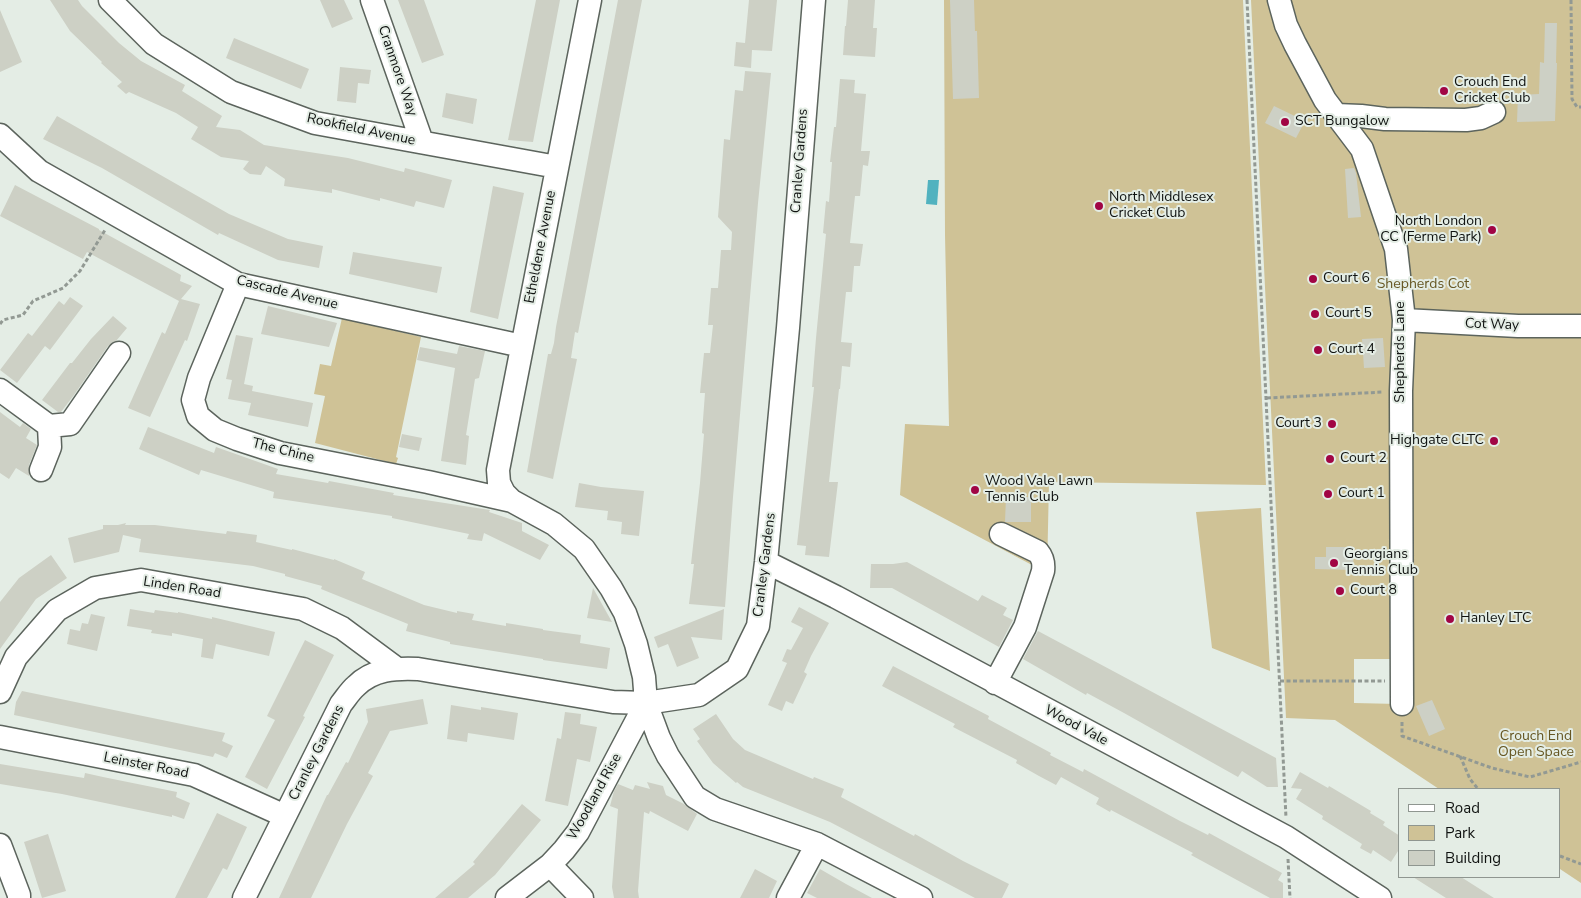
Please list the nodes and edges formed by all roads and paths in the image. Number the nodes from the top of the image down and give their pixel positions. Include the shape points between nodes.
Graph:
1 (110, 0) edge
2 (372, 0) edge
3 (590, 0) edge
4 (814, 0) edge
5 (1247, 0) edge
6 (1279, 0) edge
7 (1571, 0) edge
8 (1581, 107) edge
9 (1494, 112) dead end
10 (1336, 115) junction
11 (0, 135) edge
12 (422, 142) junction
13 (557, 167) junction
14 (114, 214) junction
15 (238, 284) junction
16 (1404, 320) junction
17 (0, 324) edge
18 (1581, 326) edge
19 (522, 346) junction
20 (119, 353) dead end
21 (0, 390) edge
22 (1401, 391) junction
23 (1266, 398) junction
24 (49, 426) junction
25 (41, 470) dead end
26 (508, 497) junction
27 (1001, 534) dead end
28 (766, 562) junction
29 (396, 668) junction
30 (1280, 681) junction
31 (1402, 681) junction
32 (994, 683) junction
33 (0, 692) edge
34 (646, 703) junction
35 (1402, 704) joint
36 (0, 737) edge
37 (1460, 756) junction
38 (1581, 762) edge
39 (1477, 788) edge
40 (285, 816) junction
41 (1286, 837) junction
42 (817, 844) junction
43 (0, 845) edge
44 (1561, 856) edge
45 (1581, 864) edge
46 (550, 865) junction
47 (19, 898) edge
48 (244, 898) edge
49 (507, 898) edge
50 (582, 898) edge
51 (788, 898) edge
52 (921, 898) edge
53 (1290, 898) edge
54 (1380, 898) edge

1 - 12 street, Rookfield Avenue via 154,44 231,92 315,123
2 - 12 street, Cranmore Way
3 - 13 street, Etheldene Avenue
4 - 28 street, Cranley Gardens
5 - 23 path
6 - 10 street, Shepherds Lane via 1295,44
7 - 8 path via 1572,99 1577,108
9 - 10 street via 1466,120
10 - 16 street, Shepherds Lane via 1362,148 1392,234
11 - 14 street, Cascade Avenue via 39,171
12 - 13 street, Rookfield Avenue
13 - 19 street, Etheldene Avenue
14 - 15 street, Cascade Avenue
14 - 17 path via 80,271 63,288 33,301 23,315 3,320
15 - 19 street, Cascade Avenue
15 - 26 street, The Chine via 193,400 198,416 215,430 280,453
16 - 18 street, Cot Way
16 - 22 street, Shepherds Lane
19 - 26 street, Etheldene Avenue via 498,470 499,483
20 - 24 street via 70,424
21 - 24 street
22 - 23 path
22 - 31 street, Shepherds Lane
23 - 30 path
24 - 25 street via 50,447
26 - 34 street, The Chine via 554,524 584,549 611,588 625,613 636,644
27 - 32 street via 1038,552 1044,564 1025,627
28 - 32 street, Wood Vale
28 - 34 street, Cranley Gardens via 758,626 737,669 699,695
29 - 33 street, Linden Road via 342,628 303,609 141,580 95,588 57,610 16,657
29 - 34 street, Cranley Gardens via 613,702
29 - 40 street, Cranley Gardens via 374,673 356,686 341,704
30 - 31 path
30 - 41 path
31 - 35 street, Shepherds Lane
32 - 41 street, Wood Vale
34 - 42 street, The Chine via 668,756 695,797 715,809
34 - 46 street, Woodland Rise via 578,832
35 - 37 path via 1402,736
36 - 40 street, Leinster Road via 194,776
37 - 38 path via 1530,777
37 - 39 path
40 - 48 street, Cranley Gardens
41 - 53 path
41 - 54 street, Wood Vale
42 - 51 street
42 - 52 street, The Chine
43 - 47 street
44 - 45 path
46 - 49 street, Woodland Rise
46 - 50 street

